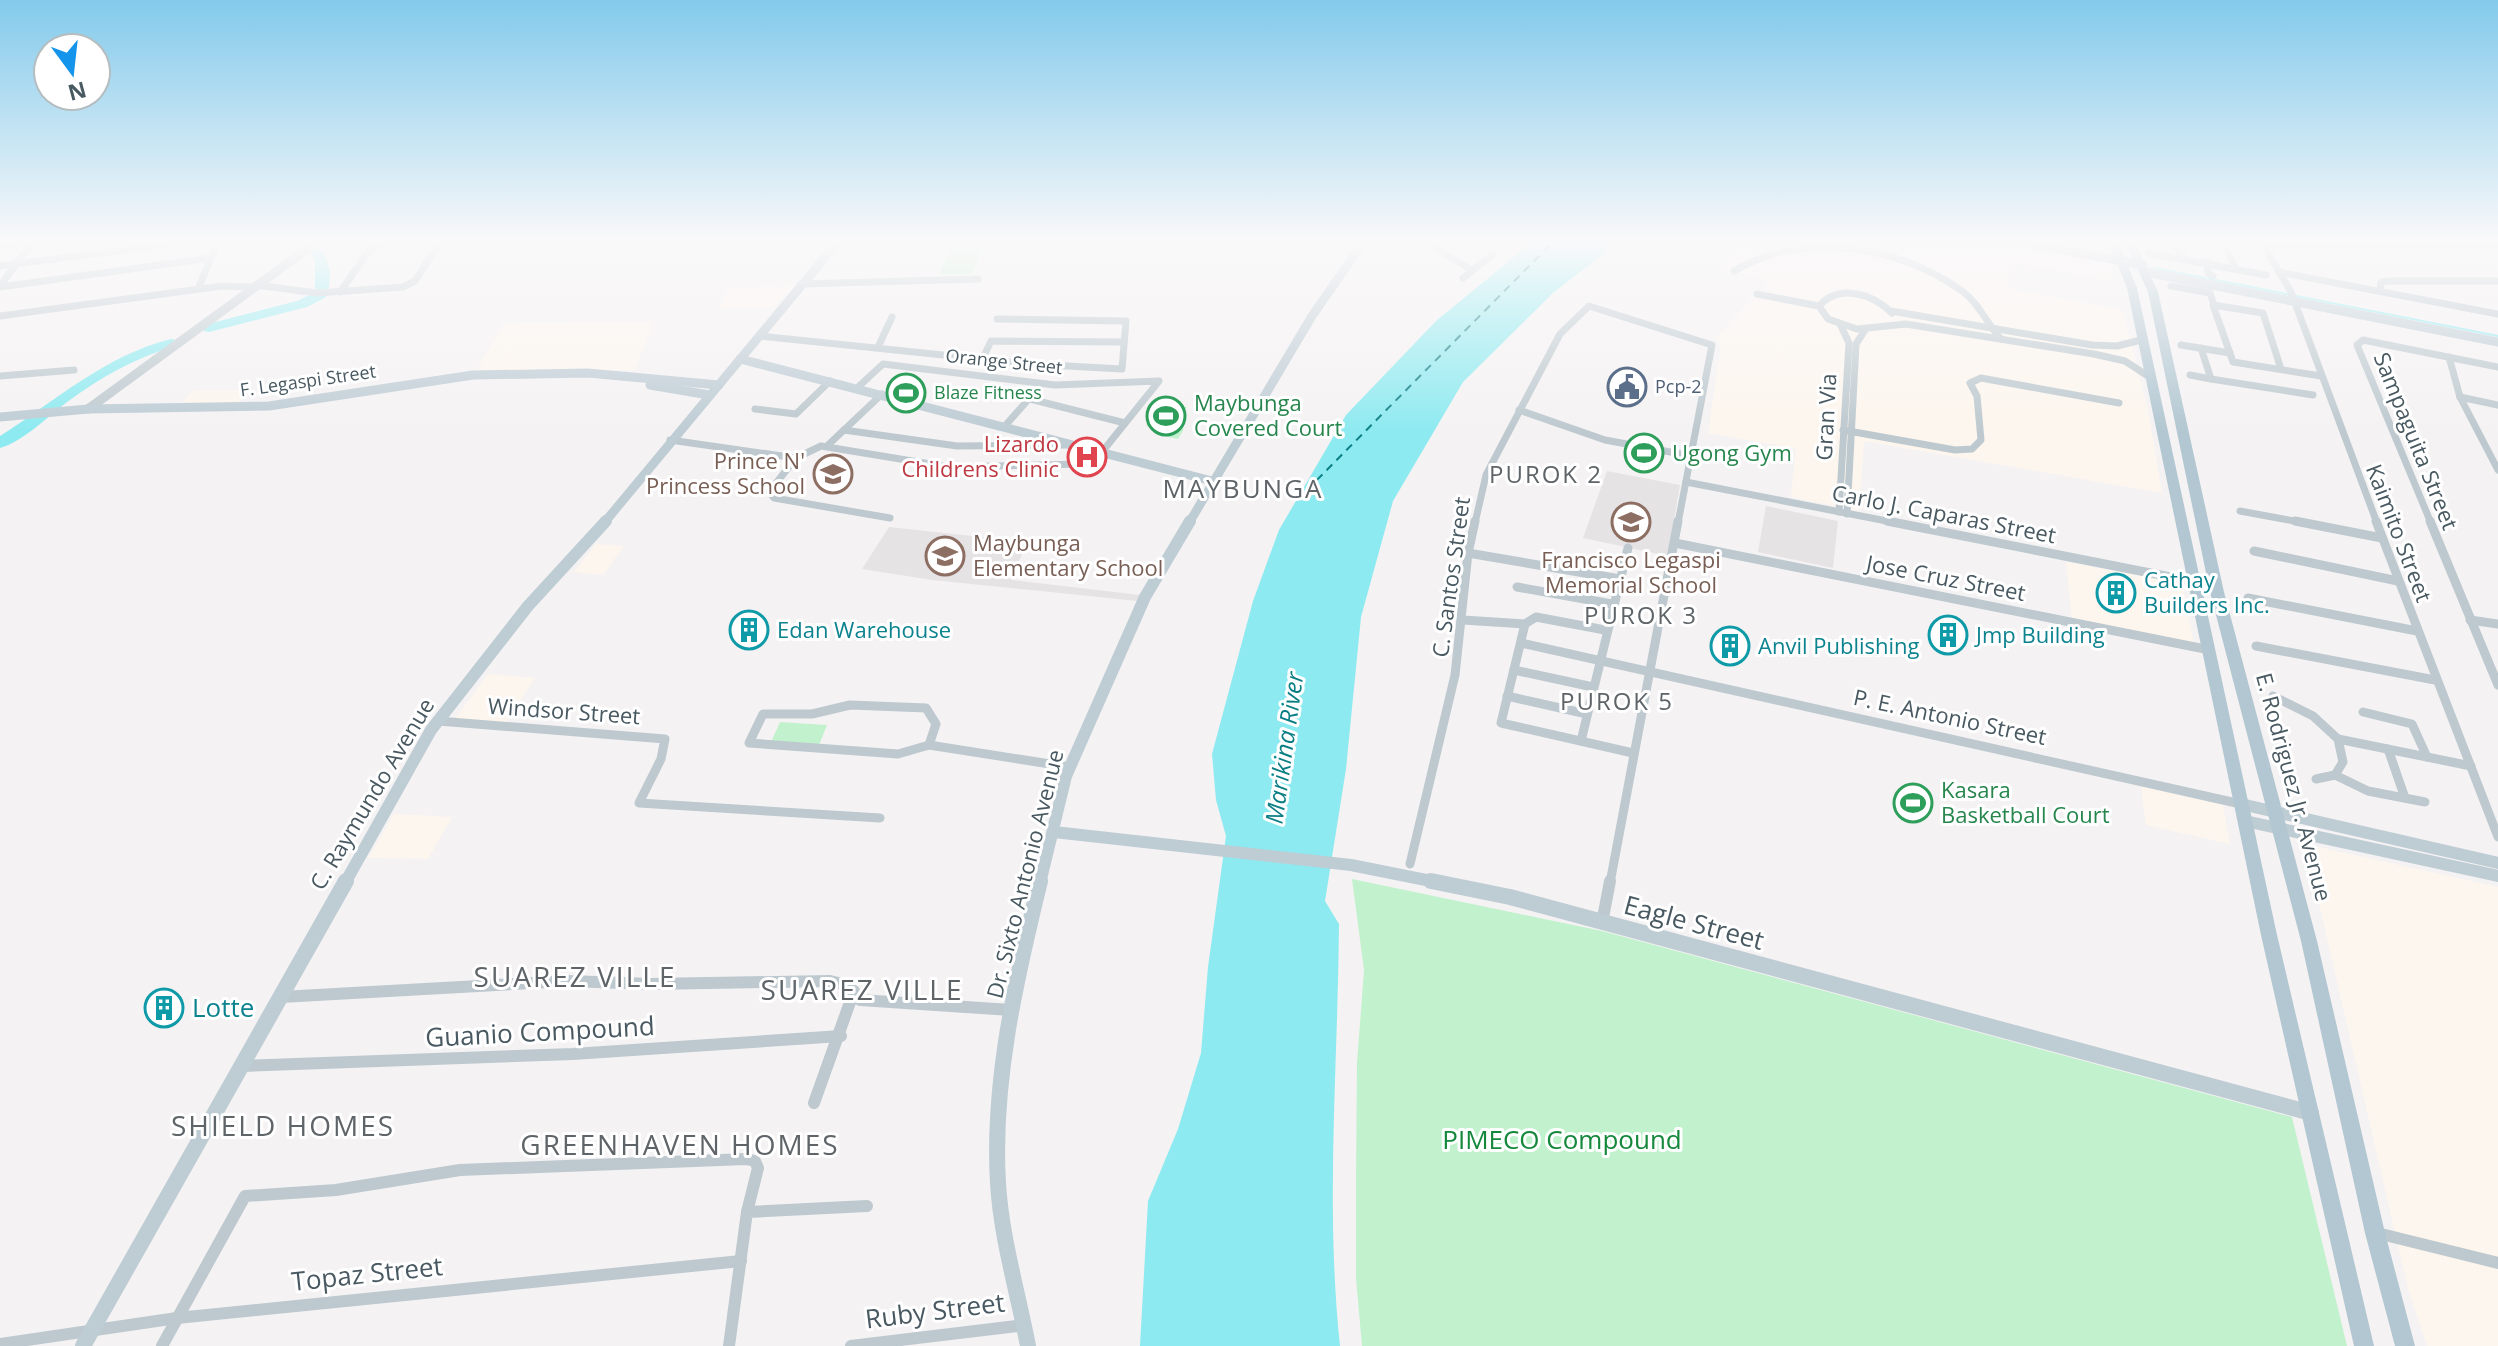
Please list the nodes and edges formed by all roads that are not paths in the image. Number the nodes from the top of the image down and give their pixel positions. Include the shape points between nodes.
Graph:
1 (1819, 306) edge
2 (67, 307) edge
3 (227, 307) edge
4 (783, 307) edge
5 (1318, 307) edge
6 (1588, 307) edge
7 (1592, 307) edge
8 (1885, 307) edge
9 (1978, 307) edge
10 (2141, 307) edge
11 (2150, 307) edge
12 (2215, 307) edge
13 (2228, 307) edge
14 (2259, 307) edge
15 (2296, 307) edge
16 (2329, 307) edge
17 (2461, 307) edge
18 (1891, 311) junction
19 (2260, 311) junction
20 (2498, 314) edge
21 (0, 316) edge
22 (892, 317) dead end
23 (997, 319) dead end
24 (1841, 326) junction
25 (1887, 326) junction
26 (1865, 330) junction
27 (1992, 330) junction
28 (760, 336) junction
29 (2001, 339) junction
30 (2141, 340) junction
31 (1123, 342) junction
32 (2498, 344) edge
33 (879, 345) junction
34 (2181, 345) dead end
35 (2201, 348) junction
36 (2093, 350) junction
37 (2230, 353) junction
38 (2449, 357) junction
39 (983, 358) junction
40 (740, 359) junction
41 (2498, 367) edge
42 (74, 370) dead end
43 (2285, 370) junction
44 (2190, 375) dead end
45 (0, 376) edge
46 (2321, 376) junction
47 (620, 377) junction
48 (2211, 379) junction
49 (830, 381) junction
50 (2150, 382) junction
51 (1042, 384) junction
52 (719, 385) junction
53 (857, 388) junction
54 (2174, 392) junction
55 (2297, 392) junction
56 (882, 394) junction
57 (709, 395) junction
58 (2313, 395) dead end
59 (2460, 397) junction
60 (1030, 399) junction
61 (2119, 403) dead end
62 (2498, 405) edge
63 (88, 409) junction
64 (755, 409) dead end
65 (1519, 410) junction
66 (0, 417) edge
67 (1125, 423) junction
68 (1004, 427) junction
69 (844, 430) junction
70 (1847, 431) junction
71 (670, 440) junction
72 (2483, 441) junction
73 (2498, 444) edge
74 (1072, 445) junction
75 (824, 446) junction
76 (1106, 453) junction
77 (1692, 456) junction
78 (796, 458) junction
79 (2498, 470) edge
80 (1214, 478) junction
81 (1686, 482) junction
82 (2240, 511) dead end
83 (1843, 513) junction
84 (890, 518) dead end
85 (2382, 538) junction
86 (1675, 543) junction
87 (1628, 548) dead end
88 (2254, 551) dead end
89 (1468, 553) junction
90 (1620, 579) junction
91 (2398, 581) junction
92 (2196, 584) junction
93 (1517, 587) dead end
94 (2217, 592) junction
95 (2248, 598) dead end
96 (1612, 604) junction
97 (1463, 620) junction
98 (2470, 620) junction
99 (1525, 624) junction
100 (2498, 624) edge
101 (1605, 630) junction
102 (2417, 631) junction
103 (1521, 643) junction
104 (2256, 646) dead end
105 (2210, 650) junction
106 (1600, 660) junction
107 (1514, 670) junction
108 (1649, 672) junction
109 (2435, 680) junction
110 (2498, 683) edge
111 (1593, 687) junction
112 (1507, 696) junction
113 (2273, 696) dead end
114 (2363, 712) dead end
115 (1587, 714) junction
116 (438, 721) junction
117 (2338, 739) junction
118 (1581, 741) junction
119 (929, 745) junction
120 (2388, 749) junction
121 (1633, 753) junction
122 (2427, 757) junction
123 (2471, 766) junction
124 (1069, 767) junction
125 (2335, 775) junction
126 (2316, 779) dead end
127 (2405, 798) junction
128 (2425, 802) dead end
129 (2241, 804) junction
130 (880, 818) dead end
131 (2245, 821) junction
132 (2279, 821) junction
133 (1054, 832) junction
134 (2498, 837) edge
135 (2498, 863) edge
136 (1410, 864) dead end
137 (2498, 876) edge
138 (1602, 923) junction
139 (854, 991) junction
140 (281, 997) junction
141 (1011, 1010) junction
142 (841, 1036) junction
143 (241, 1066) junction
144 (814, 1103) dead end
145 (2311, 1113) junction
146 (867, 1206) dead end
147 (747, 1212) junction
148 (2375, 1233) junction
149 (741, 1261) junction
150 (2498, 1263) edge
151 (177, 1318) junction
152 (1025, 1325) junction
153 (92, 1329) junction
154 (0, 1344) edge
155 (83, 1346) edge
156 (162, 1346) edge
157 (729, 1346) edge
158 (851, 1346) edge
159 (1028, 1346) edge
160 (2364, 1346) edge
161 (2405, 1346) edge

1 - 24 street via 1824,317
2 - 21 street
3 - 63 street
4 - 28 main road, C. Raymundo Avenue
5 - 80 main road, Dr. Sixto Antonio Avenue
6 - 65 street, C. Santos Street via 1560,334
7 - 77 street, C. Santos Street via 1712,345
8 - 18 street
9 - 27 street
10 - 30 main road, E. Rodriguez Jr. Avenue
11 - 54 main road, E. Rodriguez Jr. Avenue
12 - 37 street
13 - 19 street
14 - 19 street
15 - 46 street, Kaimito Street
16 - 32 main road
17 - 20 street
18 - 25 street
18 - 27 street
19 - 43 street
22 - 33 street
23 - 31 street via 1126,321
24 - 26 street
24 - 70 street, Gran Via via 1849,343
25 - 26 street
25 - 29 street via 1906,324
26 - 70 street, Gran Via via 1856,344
27 - 29 street
27 - 36 street
28 - 33 street
28 - 40 main road, C. Raymundo Avenue
29 - 36 street
30 - 36 street
30 - 50 main road, E. Rodriguez Jr. Avenue
31 - 39 street via 991,341
31 - 39 street via 1122,369
33 - 39 street
34 - 35 street
35 - 37 street
35 - 48 street
36 - 50 street via 2125,361
37 - 43 street via 2233,362
38 - 41 street, Sampaguita Street
38 - 59 street
38 - 98 street, Sampaguita Street via 2363,340 2357,345
40 - 49 main road
40 - 52 main road, C. Raymundo Avenue
42 - 45 street
43 - 46 street
43 - 55 street
44 - 48 street
46 - 85 street, Kaimito Street
47 - 52 main road, F. Legaspi Street
47 - 57 main road, F. Legaspi Street
47 - 63 main road, F. Legaspi Street via 473,375 269,406
48 - 55 street
49 - 53 main road
49 - 64 street via 796,414
50 - 54 main road
50 - 92 main road, E. Rodriguez Jr. Avenue
51 - 53 street, Orange Street via 883,364
51 - 60 street
51 - 67 street, Orange Street via 1157,380
52 - 57 main road, C. Raymundo Avenue
53 - 56 main road
54 - 94 main road, E. Rodriguez Jr. Avenue
55 - 58 street
56 - 68 main road
56 - 69 street
57 - 71 main road, C. Raymundo Avenue
59 - 62 street
59 - 72 street
60 - 67 street
60 - 68 street
61 - 70 street via 1977,378 1970,383 1977,396 1981,440 1976,447 1955,450
63 - 66 main road, F. Legaspi Street
65 - 77 street via 1610,441
65 - 89 street, C. Santos Street via 1486,475
67 - 76 street
68 - 74 main road
69 - 74 street via 943,447
69 - 75 street
70 - 83 street, Gran Via
71 - 78 street
71 - 116 main road, C. Raymundo Avenue
72 - 73 street
72 - 79 street
74 - 76 main road
75 - 76 street via 949,467 1072,464 1102,459
75 - 78 street
76 - 80 main road
77 - 81 street
78 - 84 street via 770,490 771,497
80 - 124 main road, Dr. Sixto Antonio Avenue via 1144,598
81 - 83 street, Carlo J. Caparas Street
81 - 86 street
82 - 85 street
83 - 92 street, Carlo J. Caparas Street
85 - 91 street, Kaimito Street
86 - 105 street, Jose Cruz Street
86 - 108 street
87 - 90 street
88 - 91 street
89 - 90 street
89 - 97 street, C. Santos Street
90 - 96 street
91 - 102 street, Kaimito Street
92 - 94 main road
92 - 105 main road, E. Rodriguez Jr. Avenue
93 - 96 street
94 - 132 main road, E. Rodriguez Jr. Avenue
95 - 102 street
96 - 101 street
97 - 99 street
97 - 136 street, C. Santos Street
98 - 100 street
98 - 110 street, Sampaguita Street
99 - 101 street via 1536,617
99 - 103 street
101 - 106 street
102 - 109 street, Kaimito Street
103 - 106 street, P. E. Antonio Street
103 - 107 street
104 - 109 street
105 - 129 main road, E. Rodriguez Jr. Avenue
106 - 108 street, P. E. Antonio Street
106 - 111 street
107 - 111 street
107 - 112 street
108 - 121 street
108 - 129 street, P. E. Antonio Street
109 - 123 street, Kaimito Street
111 - 115 street
112 - 115 street
112 - 118 street via 1501,723
113 - 117 street via 2313,716
114 - 122 street via 2412,724
115 - 118 street
116 - 130 street, Windsor Street via 665,739 639,803
116 - 140 main road, C. Raymundo Avenue
117 - 120 street
117 - 125 street via 2343,762
118 - 121 street
119 - 119 street via 898,754 749,743 763,714 812,714 850,705 926,708 936,724
119 - 124 street via 1005,764 1016,760
120 - 122 street
120 - 127 street
121 - 138 street
122 - 123 street
123 - 134 street, Kaimito Street
124 - 133 main road, Dr. Sixto Antonio Avenue
125 - 126 street
125 - 127 street via 2368,791
127 - 128 street
129 - 131 main road, E. Rodriguez Jr. Avenue
129 - 132 main road
131 - 132 main road
131 - 145 main road, E. Rodriguez Jr. Avenue
132 - 135 main road
132 - 137 main road
132 - 148 main road, E. Rodriguez Jr. Avenue
133 - 138 main road, Eagle Street via 1351,865 1510,897
133 - 141 main road, Dr. Sixto Antonio Avenue
138 - 145 main road, Eagle Street
139 - 140 street via 830,981 568,981
139 - 141 street via 860,1000
139 - 142 street
140 - 143 main road, C. Raymundo Avenue
141 - 152 main road, Dr. Sixto Antonio Avenue via 995,1145 1004,1224
142 - 143 street, Guanio Compound via 573,1054
142 - 144 street
143 - 153 main road, C. Raymundo Avenue
145 - 160 main road, E. Rodriguez Jr. Avenue
146 - 147 street
147 - 149 street
147 - 151 street via 755,1161 460,1170 336,1190 245,1196
148 - 150 street
148 - 161 main road, E. Rodriguez Jr. Avenue
149 - 151 street, Topaz Street
149 - 157 street
151 - 153 street, Topaz Street
151 - 156 street
152 - 158 street, Ruby Street
152 - 159 main road, Dr. Sixto Antonio Avenue
153 - 154 street, Topaz Street
153 - 155 main road, C. Raymundo Avenue

